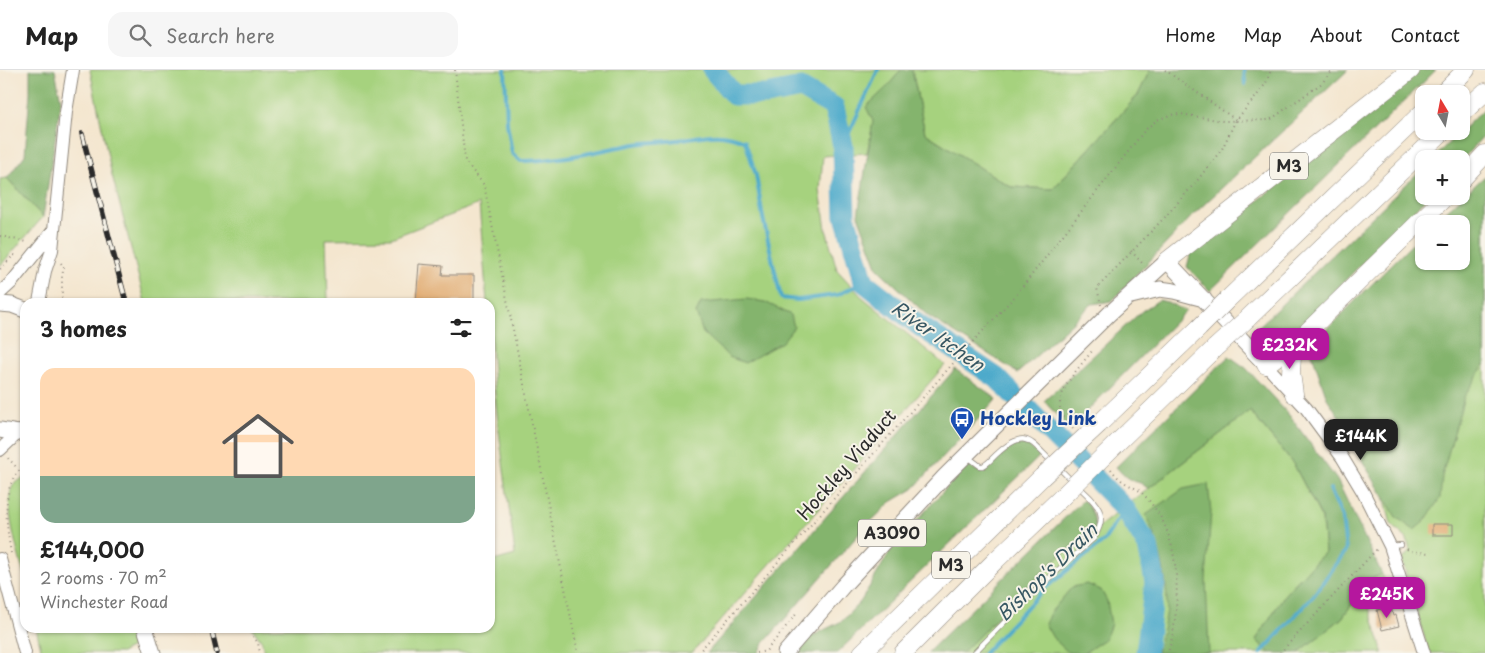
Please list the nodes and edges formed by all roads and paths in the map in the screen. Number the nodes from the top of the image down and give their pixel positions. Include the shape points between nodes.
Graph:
1 (73, 70) edge
2 (454, 70) edge
3 (1165, 70) edge
4 (1271, 70) edge
5 (1333, 70) edge
6 (1411, 70) edge
7 (1466, 70) edge
8 (1451, 85) edge
9 (1485, 92) edge
10 (1470, 106) edge
11 (1236, 120) junction
12 (1415, 120) edge
13 (1434, 140) edge
14 (1485, 154) edge
15 (1470, 170) edge
16 (1437, 205) edge
17 (54, 231) junction
18 (0, 236) edge
19 (32, 243) dead end
20 (1131, 252) junction
21 (20, 257) dead end
22 (1167, 261) junction
23 (64, 267) dead end
24 (1146, 267) dead end
25 (0, 269) edge
26 (0, 293) edge
27 (40, 298) edge
28 (62, 298) edge
29 (1127, 298) junction
30 (1205, 300) junction
31 (0, 304) edge
32 (1101, 306) dead end
33 (20, 308) edge
34 (1302, 337) junction
35 (1096, 345) dead end
36 (1266, 365) junction
37 (1294, 394) junction
38 (1062, 416) dead end
39 (0, 430) edge
40 (20, 432) edge
41 (20, 434) edge
42 (3, 453) edge
43 (966, 455) junction
44 (18, 469) joint
45 (1122, 481) dead end
46 (7, 482) dead end
47 (2, 501) dead end
48 (1396, 546) junction
49 (1376, 550) dead end
50 (1429, 553) dead end
51 (6, 558) edge
52 (798, 612) dead end
53 (20, 628) edge
54 (21, 633) edge
55 (147, 633) edge
56 (250, 633) edge
57 (25, 653) edge
58 (153, 653) edge
59 (260, 653) edge
60 (578, 653) edge
61 (698, 653) edge
62 (757, 653) edge
63 (785, 653) edge
64 (862, 653) edge
65 (903, 653) edge
66 (974, 653) edge
67 (1168, 653) edge
68 (1280, 653) edge
69 (1424, 653) edge

1 - 17 main road
2 - 60 path via 465,161 484,185
3 - 11 path
4 - 11 path
5 - 11 path, Hockley Viaduct via 1322,83 1270,120
6 - 22 highway, M3
7 - 8 highway
9 - 10 highway
11 - 20 path via 1222,149
11 - 61 path, Hockley Viaduct via 1170,115 1145,130 1016,296
12 - 64 highway, M3, bridge
13 - 65 highway, M3, bridge
14 - 15 highway
16 - 34 highway
17 - 26 main road
17 - 27 main road
18 - 19 path
20 - 24 path
20 - 32 path via 1097,288
21 - 25 path via 14,256
22 - 29 main road, A3090
22 - 30 main road
23 - 28 path
29 - 30 main road, A3090 via 1160,289
29 - 43 main road, A3090
30 - 36 main road
31 - 33 main road
34 - 36 highway
34 - 37 highway via 1292,357
35 - 38 path via 1064,387 1060,401
36 - 37 main road
37 - 48 main road via 1342,457
39 - 40 main road
41 - 42 main road
42 - 44 path
43 - 63 main road, A3090
43 - 66 lane via 983,466 1015,441 1029,440 1096,503 1101,528
44 - 46 path
45 - 67 path via 1140,492 1162,518 1173,552 1178,586
47 - 51 path
48 - 50 path
48 - 69 main road
49 - 68 path
51 - 53 main road
52 - 62 path via 766,651
54 - 57 main road
55 - 58 main road
56 - 59 path

